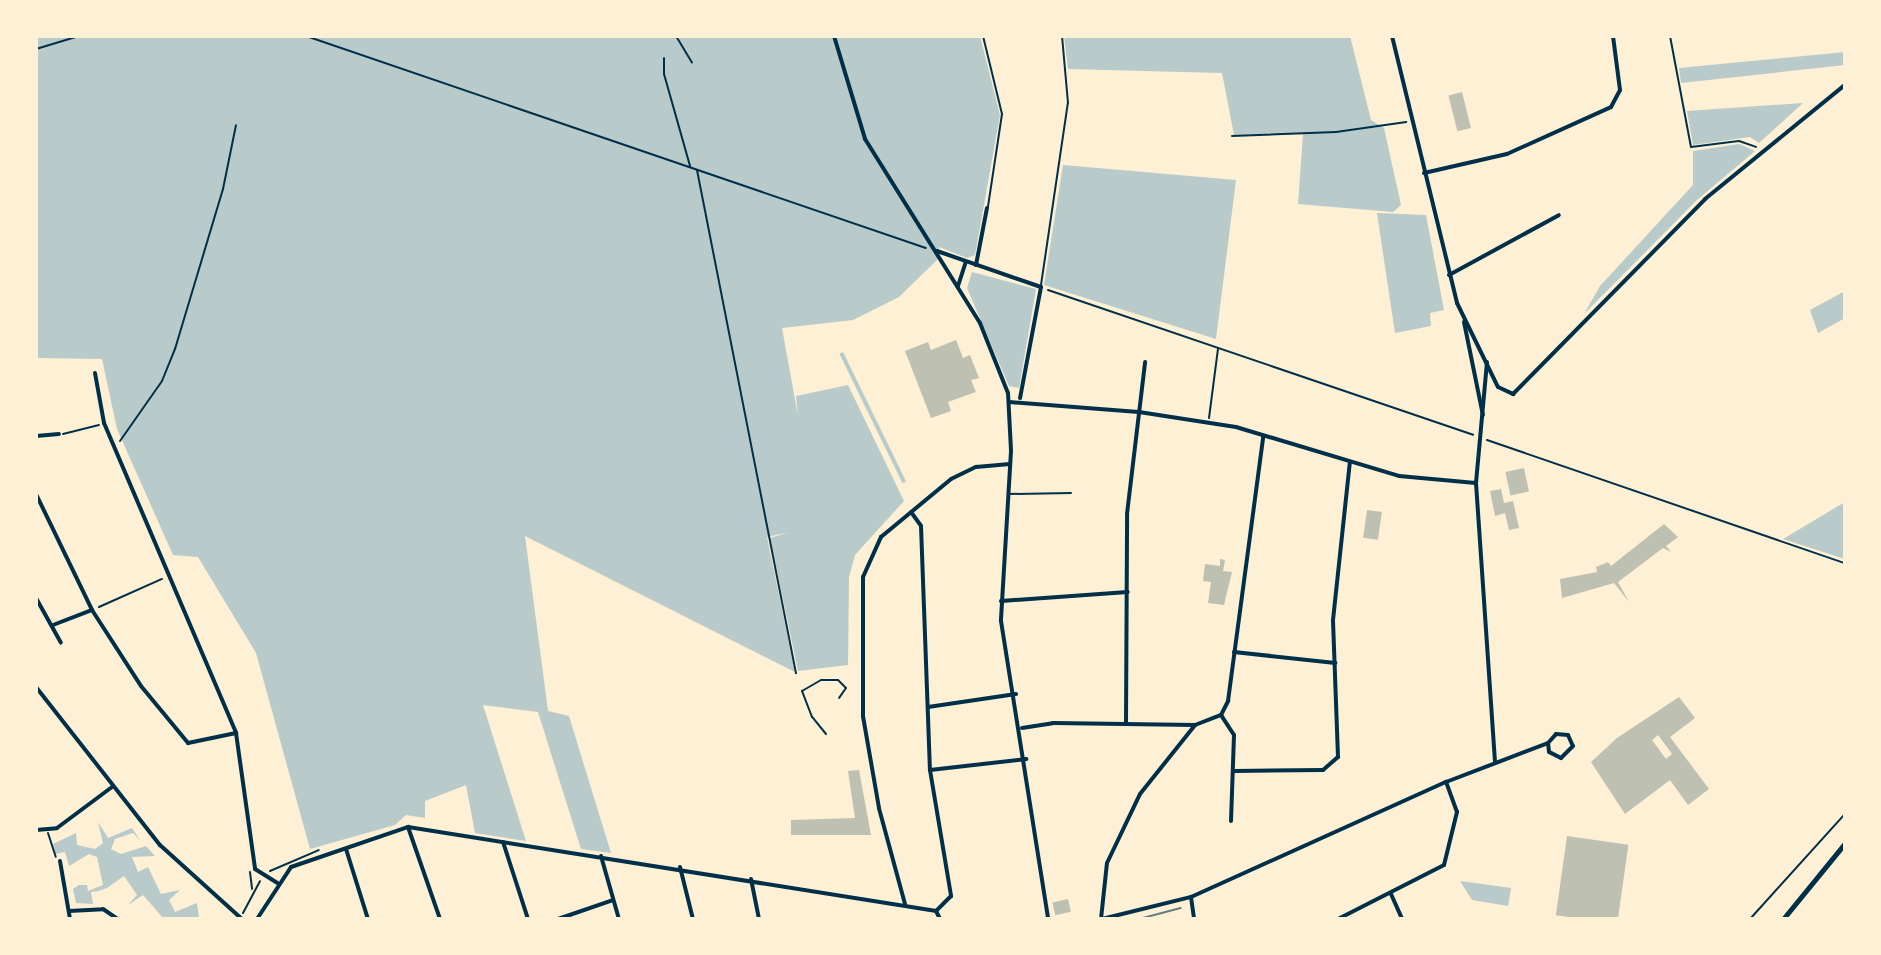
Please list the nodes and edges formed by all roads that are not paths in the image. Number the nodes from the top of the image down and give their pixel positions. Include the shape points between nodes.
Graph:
1 (834, 36) edge
2 (983, 36) edge
3 (1062, 36) edge
4 (1392, 36) edge
5 (1613, 36) edge
6 (1845, 85) edge
7 (1424, 173) junction
8 (987, 208) joint
9 (1559, 215) dead end
10 (934, 251) junction
11 (966, 261) junction
12 (976, 265) junction
13 (1449, 275) junction
14 (958, 286) junction
15 (1041, 287) junction
16 (1464, 320) junction
17 (1487, 361) junction
18 (1145, 362) dead end
19 (95, 373) dead end
20 (1019, 399) junction
21 (1009, 402) junction
22 (1139, 412) junction
23 (1484, 426) junction
24 (59, 434) road end
25 (36, 436) edge
26 (1263, 437) junction
27 (1350, 462) junction
28 (1010, 464) junction
29 (1476, 483) junction
30 (1071, 493) dead end
31 (36, 494) edge
32 (1008, 494) junction
33 (911, 512) junction
34 (1128, 592) junction
35 (36, 598) edge
36 (1001, 601) junction
37 (92, 610) junction
38 (52, 625) junction
39 (61, 643) dead end
40 (1233, 652) junction
41 (1335, 663) junction
42 (36, 687) edge
43 (1016, 694) junction
44 (928, 707) junction
45 (1221, 715) junction
46 (1126, 724) junction
47 (1195, 725) junction
48 (1022, 728) junction
49 (236, 733) junction
50 (1548, 743) junction
51 (1026, 759) junction
52 (1495, 761) junction
53 (930, 770) junction
54 (1235, 771) junction
55 (1446, 782) junction
56 (112, 787) junction
57 (1231, 821) dead end
58 (408, 827) junction
59 (36, 830) edge
60 (503, 841) junction
61 (1845, 843) edge
62 (345, 848) junction
63 (601, 855) junction
64 (60, 861) road end
65 (680, 867) junction
66 (751, 879) junction
67 (277, 883) junction
68 (1391, 894) junction
69 (1191, 897) junction
70 (613, 900) junction
71 (905, 904) junction
72 (69, 911) junction
73 (936, 911) junction
74 (70, 919) edge
75 (118, 919) edge
76 (242, 919) edge
77 (257, 919) edge
78 (368, 919) edge
79 (440, 919) edge
80 (528, 919) edge
81 (558, 919) edge
82 (619, 919) edge
83 (693, 919) edge
84 (759, 919) edge
85 (940, 919) edge
86 (1048, 919) edge
87 (1102, 919) edge
88 (1194, 919) edge
89 (1338, 919) edge
90 (1402, 919) edge
91 (1783, 919) edge

1 - 10 street via 865,139
2 - 8 lane via 1002,114
3 - 15 lane via 1068,103
4 - 7 street
5 - 7 street via 1620,90 1611,107 1507,154
6 - 17 street via 1760,150 1643,260 1521,391 1502,391
7 - 13 street
8 - 12 street
9 - 13 street
10 - 11 street
10 - 14 street
11 - 12 street
11 - 14 street
12 - 15 street
13 - 16 street
14 - 21 street via 987,337
15 - 20 street
16 - 17 street
16 - 23 street
17 - 23 street
18 - 22 street
19 - 49 street via 104,423
20 - 21 street
20 - 22 street
21 - 28 street
22 - 26 street
22 - 34 street via 1127,514
23 - 29 street
24 - 25 street
26 - 27 street
26 - 40 street
27 - 29 street via 1399,476
27 - 41 street via 1333,620
28 - 32 street
28 - 33 street via 963,471
29 - 52 street
30 - 32 lane
31 - 37 street
32 - 36 street
33 - 44 street via 921,526
33 - 71 street via 881,537 866,563 860,643 870,763
34 - 36 street
34 - 46 street
35 - 38 street
36 - 43 street
37 - 38 street
37 - 49 street via 141,686 188,743
38 - 39 street
40 - 41 street
40 - 45 street via 1228,701
41 - 54 street via 1339,751 1332,767
42 - 56 street
43 - 44 street
43 - 48 street
44 - 53 street
45 - 47 street
45 - 54 street via 1234,735
46 - 47 street
46 - 48 street
47 - 87 street via 1140,794 1107,863
48 - 51 street
49 - 67 street via 253,862 259,874
50 - 50 street via 1552,755 1561,758 1573,746 1562,733
50 - 52 street
51 - 53 street
51 - 86 street
52 - 55 street
53 - 73 street via 951,896
54 - 57 street
55 - 68 street via 1457,812 1444,865
55 - 69 street
56 - 59 street via 47,831
56 - 76 street via 185,871
58 - 60 street
58 - 62 street
58 - 79 street
60 - 63 street
60 - 80 street
61 - 91 main road
62 - 67 street via 291,867
62 - 78 street
63 - 65 street
63 - 70 street
64 - 72 street
65 - 66 street
65 - 83 street
66 - 71 street
66 - 84 street
67 - 77 street
68 - 89 street
68 - 90 street
69 - 87 street
69 - 88 street
70 - 81 street
70 - 82 street
71 - 73 street
72 - 74 street
72 - 75 street via 103,909
73 - 85 street

